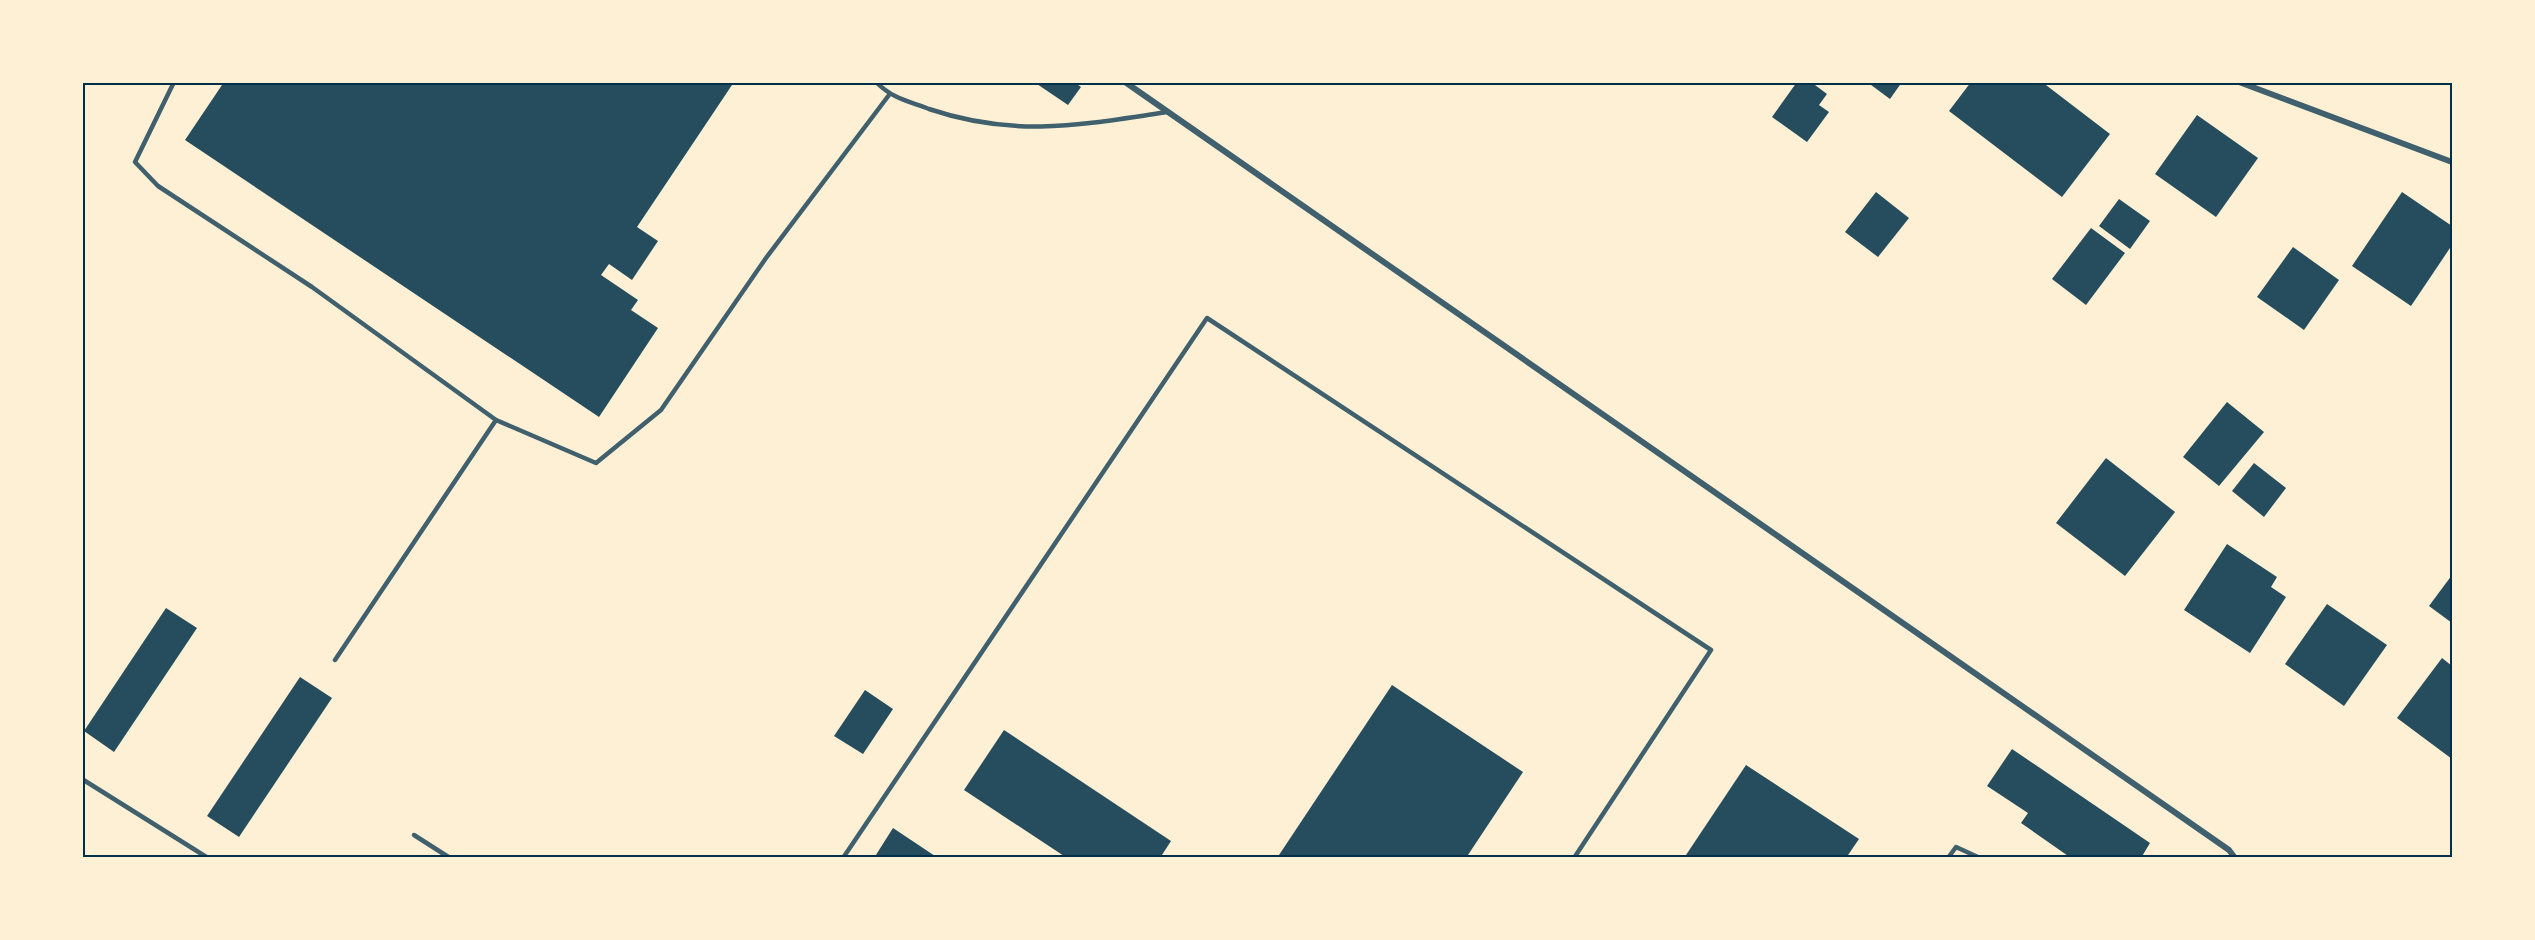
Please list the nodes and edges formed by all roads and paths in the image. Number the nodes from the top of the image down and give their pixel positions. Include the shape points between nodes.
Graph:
1 (174, 82) edge
2 (876, 82) edge
3 (1125, 82) edge
4 (2239, 82) edge
5 (890, 95) junction
6 (1167, 112) junction
7 (2452, 162) edge
8 (496, 420) junction
9 (335, 660) dead end
10 (82, 779) edge
11 (414, 835) dead end
12 (208, 858) edge
13 (450, 858) edge
14 (843, 858) edge
15 (1574, 858) edge
16 (1948, 858) edge
17 (1980, 858) edge
18 (2235, 858) edge

1 - 8 lane via 135,162 158,186 312,286
2 - 5 lane
3 - 6 street
4 - 7 street
5 - 6 lane via 944,114 1038,128
5 - 8 lane via 766,258 661,410 596,463
6 - 18 street via 2229,850
8 - 9 lane
10 - 12 lane
11 - 13 lane
14 - 15 lane via 1206,318 1711,650
16 - 17 lane via 1956,847

